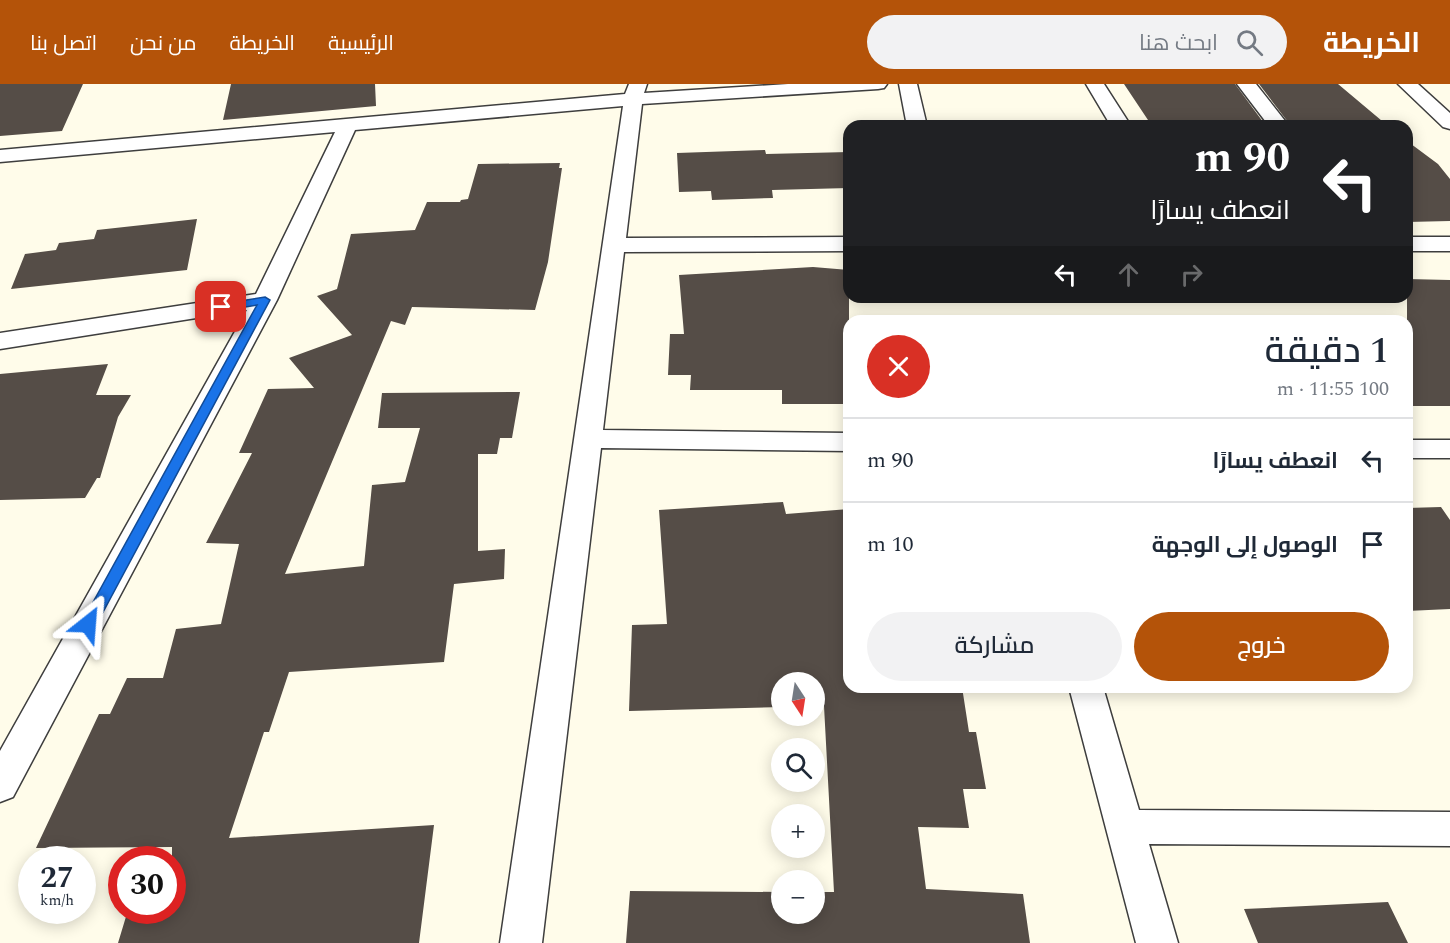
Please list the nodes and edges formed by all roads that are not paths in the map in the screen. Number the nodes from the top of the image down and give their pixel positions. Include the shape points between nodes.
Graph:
1 (878, 84) edge
2 (908, 84) edge
3 (1095, 84) edge
4 (1246, 84) edge
5 (1407, 84) edge
6 (636, 91) edge
7 (916, 120) edge
8 (1117, 120) edge
9 (1274, 120) edge
10 (1450, 123) edge
11 (348, 124) junction
12 (0, 156) edge
13 (843, 244) edge
14 (1413, 244) edge
15 (1450, 244) edge
16 (614, 245) junction
17 (265, 300) junction
18 (0, 341) edge
19 (588, 439) junction
20 (843, 442) edge
21 (1413, 449) edge
22 (1450, 449) edge
23 (1088, 693) edge
24 (0, 786) edge
25 (1125, 826) junction
26 (1450, 829) edge
27 (520, 943) edge
28 (1157, 943) edge

1 - 6 street
2 - 7 street
3 - 8 street
4 - 9 street
5 - 10 street
6 - 11 street
6 - 16 street
11 - 12 street
11 - 17 street
13 - 16 street
14 - 15 street
16 - 19 street
17 - 18 street
17 - 24 street
19 - 20 street
19 - 27 street
21 - 22 street
23 - 25 street
25 - 26 street
25 - 28 street

